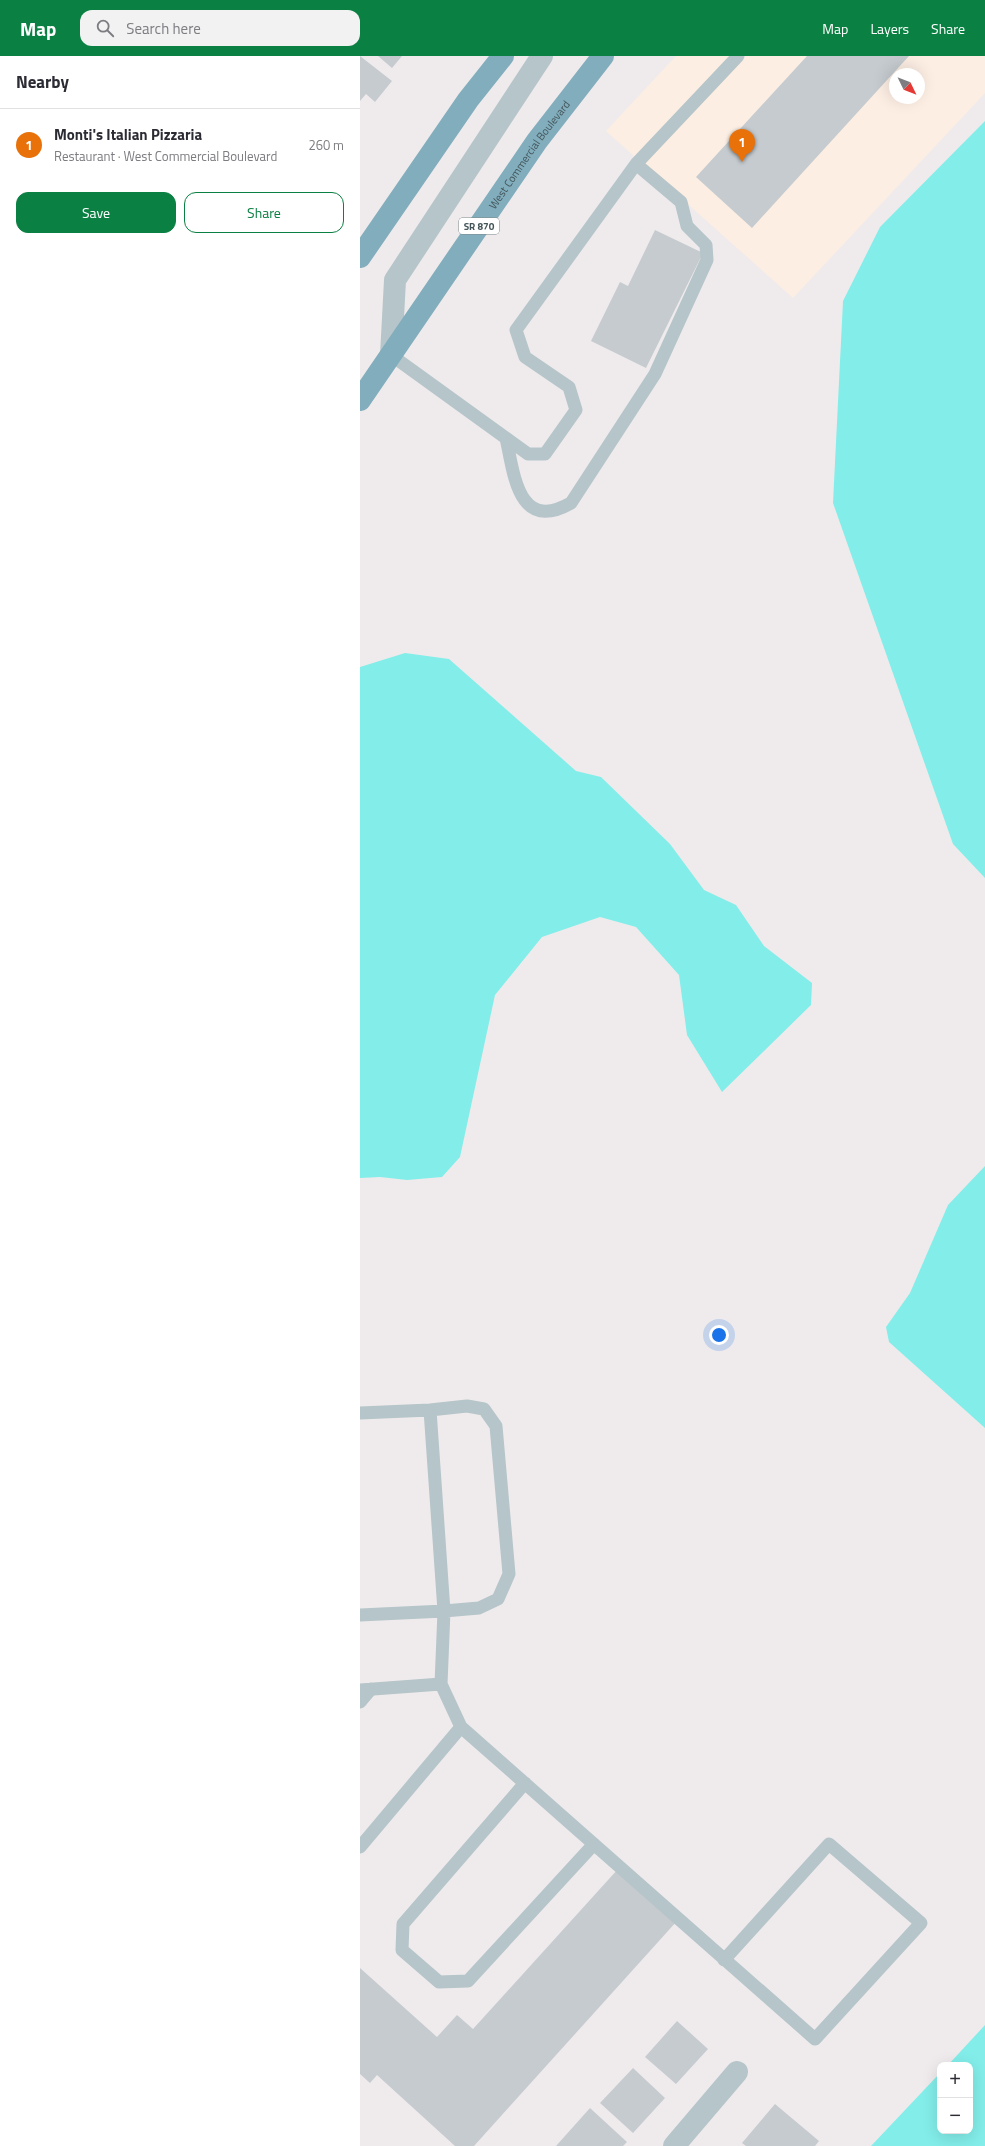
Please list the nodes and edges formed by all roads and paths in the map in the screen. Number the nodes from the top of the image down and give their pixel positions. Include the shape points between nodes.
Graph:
1 (502, 56) edge
2 (542, 56) edge
3 (603, 56) edge
4 (738, 56) edge
5 (636, 164) junction
6 (360, 257) edge
7 (391, 355) junction
8 (360, 400) edge
9 (506, 438) junction
10 (430, 1410) junction
11 (360, 1413) edge
12 (444, 1611) junction
13 (360, 1615) edge
14 (441, 1684) junction
15 (366, 1689) edge
16 (360, 1702) edge
17 (461, 1727) junction
18 (525, 1783) junction
19 (594, 1844) junction
20 (360, 1847) edge
21 (724, 1960) junction
22 (737, 2072) dead end
23 (674, 2146) edge

1 - 6 highway via 468,100
2 - 7 street via 395,280
3 - 7 highway, West Commercial Boulevard / SR 870 via 537,141
4 - 5 lane
5 - 9 lane via 516,330 525,357 569,387 576,410 545,454 528,454
5 - 9 lane via 680,202 687,226 706,245 707,260 655,374 571,503 557,511 541,511 523,499 517,489
7 - 8 highway, West Commercial Boulevard / SR 870
7 - 9 lane
10 - 11 lane
10 - 12 lane
10 - 12 lane via 467,1406 484,1409 496,1426 509,1574 498,1599 479,1608
12 - 13 lane
12 - 14 lane
14 - 15 lane
14 - 17 lane
15 - 16 lane
17 - 18 lane
17 - 20 lane
18 - 19 lane
18 - 19 lane via 403,1924 402,1950 439,1982 468,1981
19 - 21 lane
21 - 21 lane via 815,2039 921,1923 829,1844
22 - 23 street

